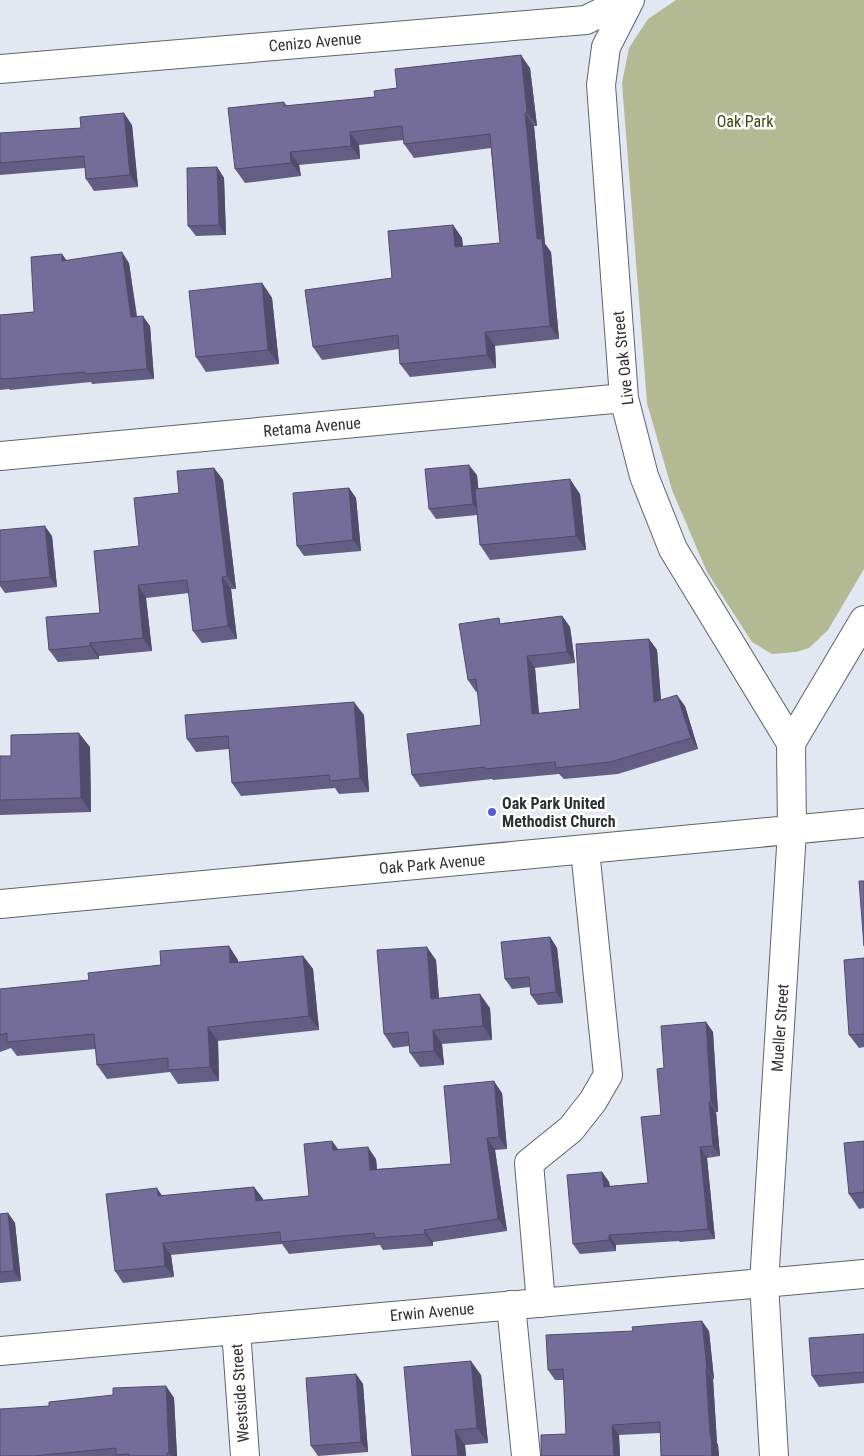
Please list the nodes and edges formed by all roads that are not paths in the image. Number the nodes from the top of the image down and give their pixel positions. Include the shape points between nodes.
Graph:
1 (626, 0) edge
2 (630, 0) edge
3 (0, 69) edge
4 (624, 398) junction
5 (0, 456) edge
6 (864, 620) edge
7 (791, 743) junction
8 (864, 823) edge
9 (792, 831) junction
10 (585, 850) junction
11 (0, 904) edge
12 (864, 1274) edge
13 (764, 1283) junction
14 (541, 1303) junction
15 (511, 1305) junction
16 (236, 1330) junction
17 (0, 1351) edge
18 (245, 1456) edge
19 (526, 1456) edge
20 (774, 1456) edge

1 - 3 street, Cenizo Avenue via 586,20
2 - 4 street, Live Oak Street via 606,47 601,85
4 - 5 street, Retama Avenue
4 - 7 street, Live Oak Street via 644,476 673,548
6 - 7 street
7 - 9 street, Mueller Street
8 - 9 street, Oak Park Avenue
9 - 10 street, Oak Park Avenue
9 - 13 street, Mueller Street
10 - 11 street, Oak Park Avenue
10 - 14 street via 608,1074 593,1101 571,1129 529,1163
12 - 13 street, Erwin Avenue
13 - 14 street, Erwin Avenue
13 - 20 street, Mueller Street
14 - 15 street, Erwin Avenue
15 - 16 street, Erwin Avenue
15 - 19 street
16 - 17 street, Erwin Avenue
16 - 18 street, Westside Street

